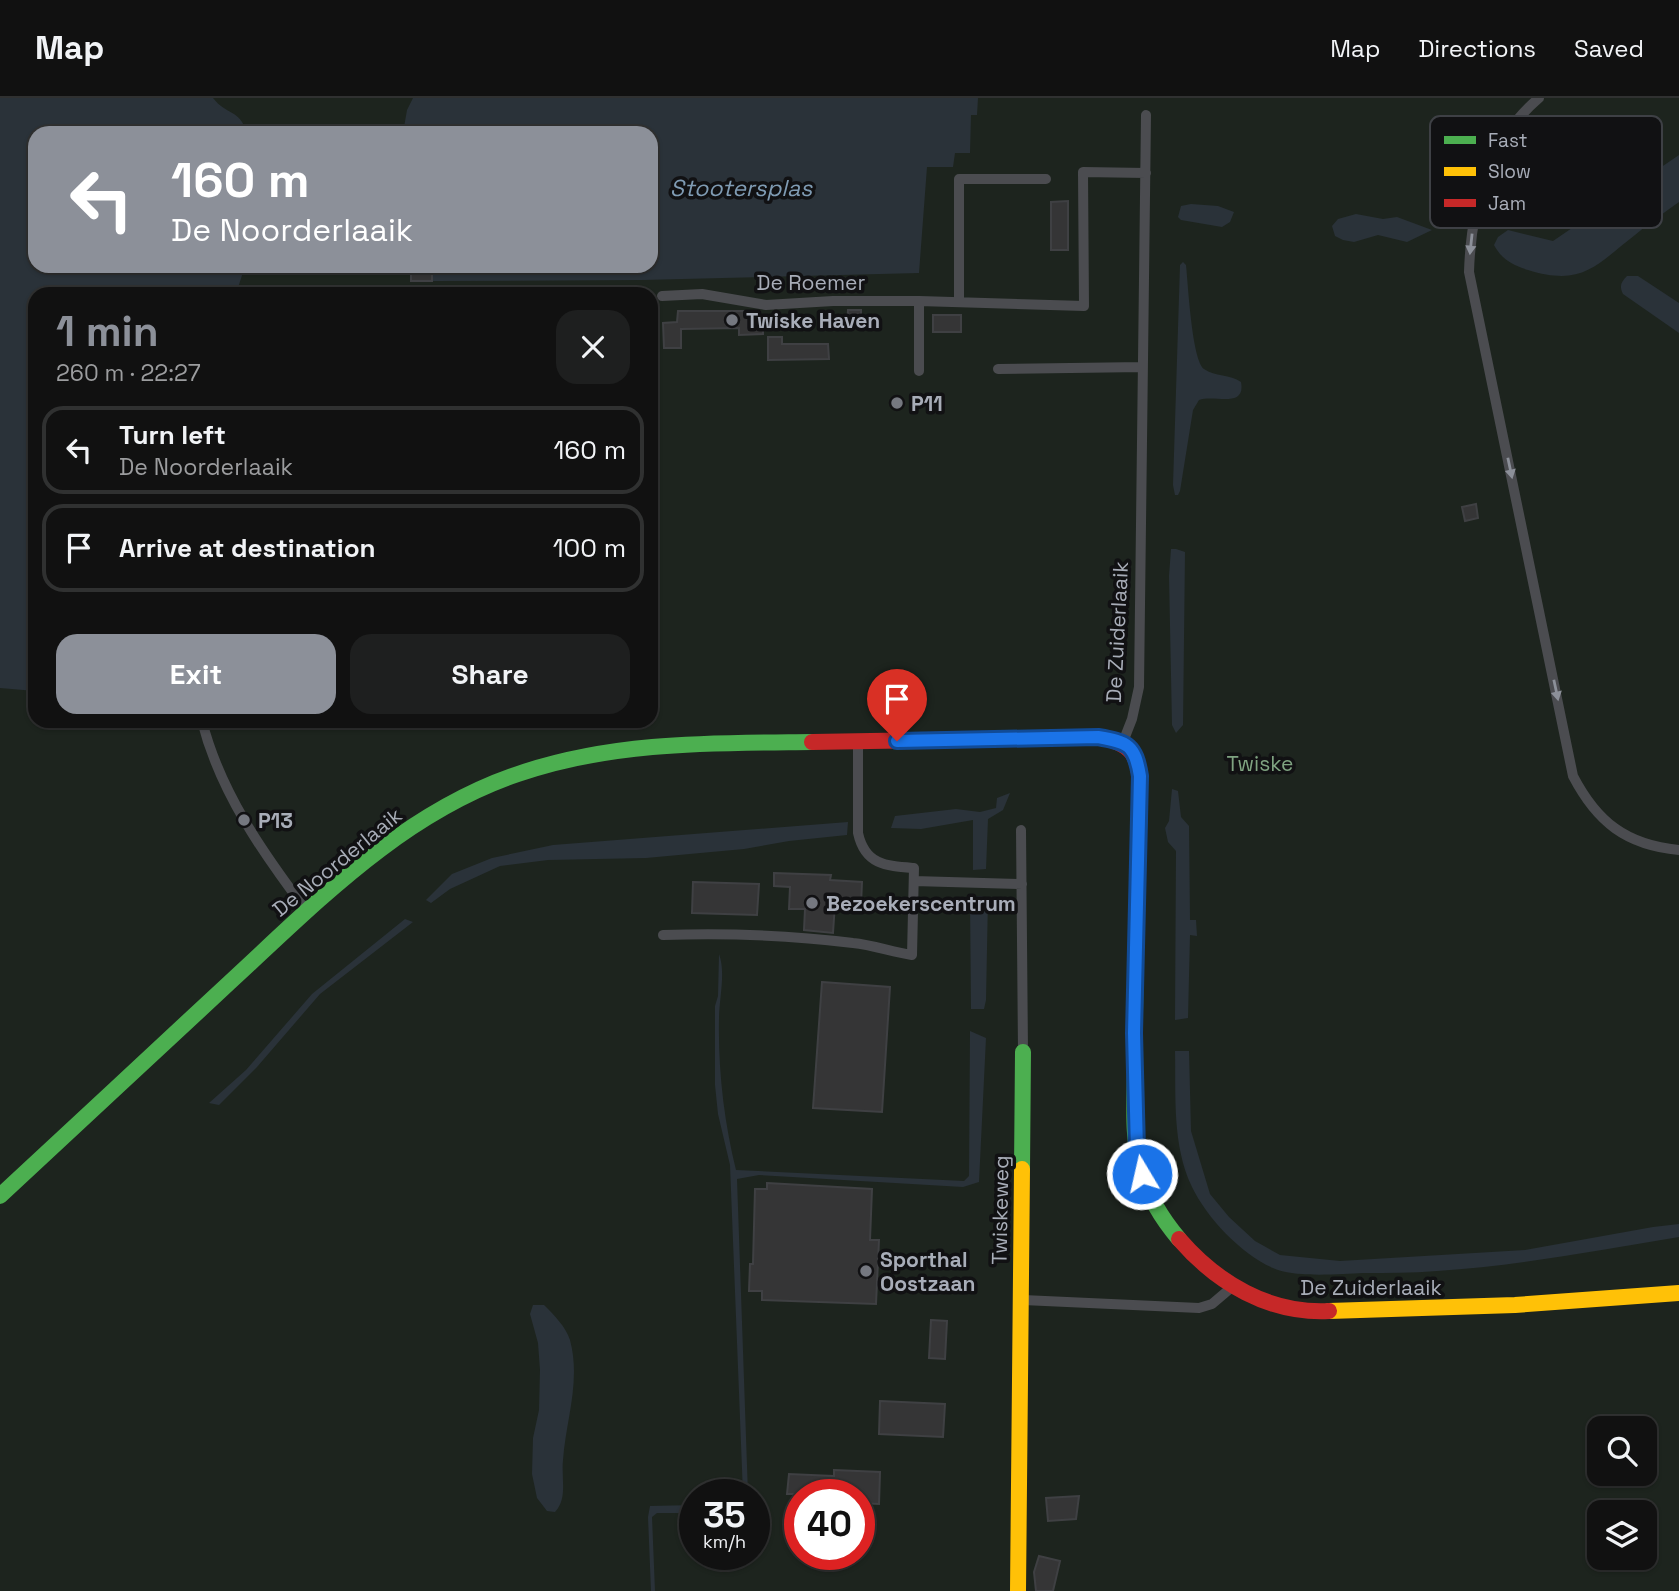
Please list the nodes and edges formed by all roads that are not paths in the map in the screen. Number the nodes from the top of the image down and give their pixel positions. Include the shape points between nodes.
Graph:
1 (1539, 98) edge
2 (1146, 115) dead end
3 (1520, 116) edge
4 (1146, 173) junction
5 (1046, 179) dead end
6 (1473, 228) edge
7 (662, 296) dead end
8 (919, 301) junction
9 (959, 302) junction
10 (1143, 368) junction
11 (998, 369) dead end
12 (919, 371) dead end
13 (204, 728) edge
14 (858, 741) junction
15 (1123, 742) junction
16 (1021, 830) dead end
17 (1679, 850) edge
18 (914, 881) junction
19 (1022, 884) junction
20 (306, 911) junction
21 (663, 934) dead end
22 (1023, 1052) joint
23 (0, 1196) edge
24 (1233, 1286) junction
25 (1679, 1293) edge
26 (1020, 1300) junction
27 (1018, 1591) edge

1 -> 3 lane
2 - 4 lane, De Zuiderlaaik
4 - 9 lane, De Roemer via 1083,172 1084,306
4 - 10 lane, De Zuiderlaaik
5 - 9 lane via 959,179
6 -> 17 lane via 1469,272 1573,776 1586,801 1618,831 1641,842
7 - 8 lane, De Roemer via 702,294 766,305
8 - 9 lane, De Roemer
8 - 12 lane
10 - 11 lane
10 - 15 lane, De Zuiderlaaik via 1139,687
13 - 20 lane via 259,847
14 - 15 street, De Noorderlaaik via 1098,737
14 - 18 lane via 861,845 875,861 914,868
14 - 20 street, De Noorderlaaik via 677,744 547,764 435,811 349,873
15 - 24 street, De Zuiderlaaik via 1136,756 1140,776 1134,1033 1137,1150 1142,1174 1166,1222 1188,1248
16 - 19 lane, Twiskeweg
18 - 19 lane
18 - 21 lane via 912,955 800,938
19 - 22 lane, Twiskeweg
20 - 23 street, De Noorderlaaik
22 - 26 street, Twiskeweg
24 - 25 street, De Zuiderlaaik via 1262,1301 1315,1311 1514,1305
24 - 26 lane via 1212,1304 1199,1308
26 - 27 street, Twiskeweg

